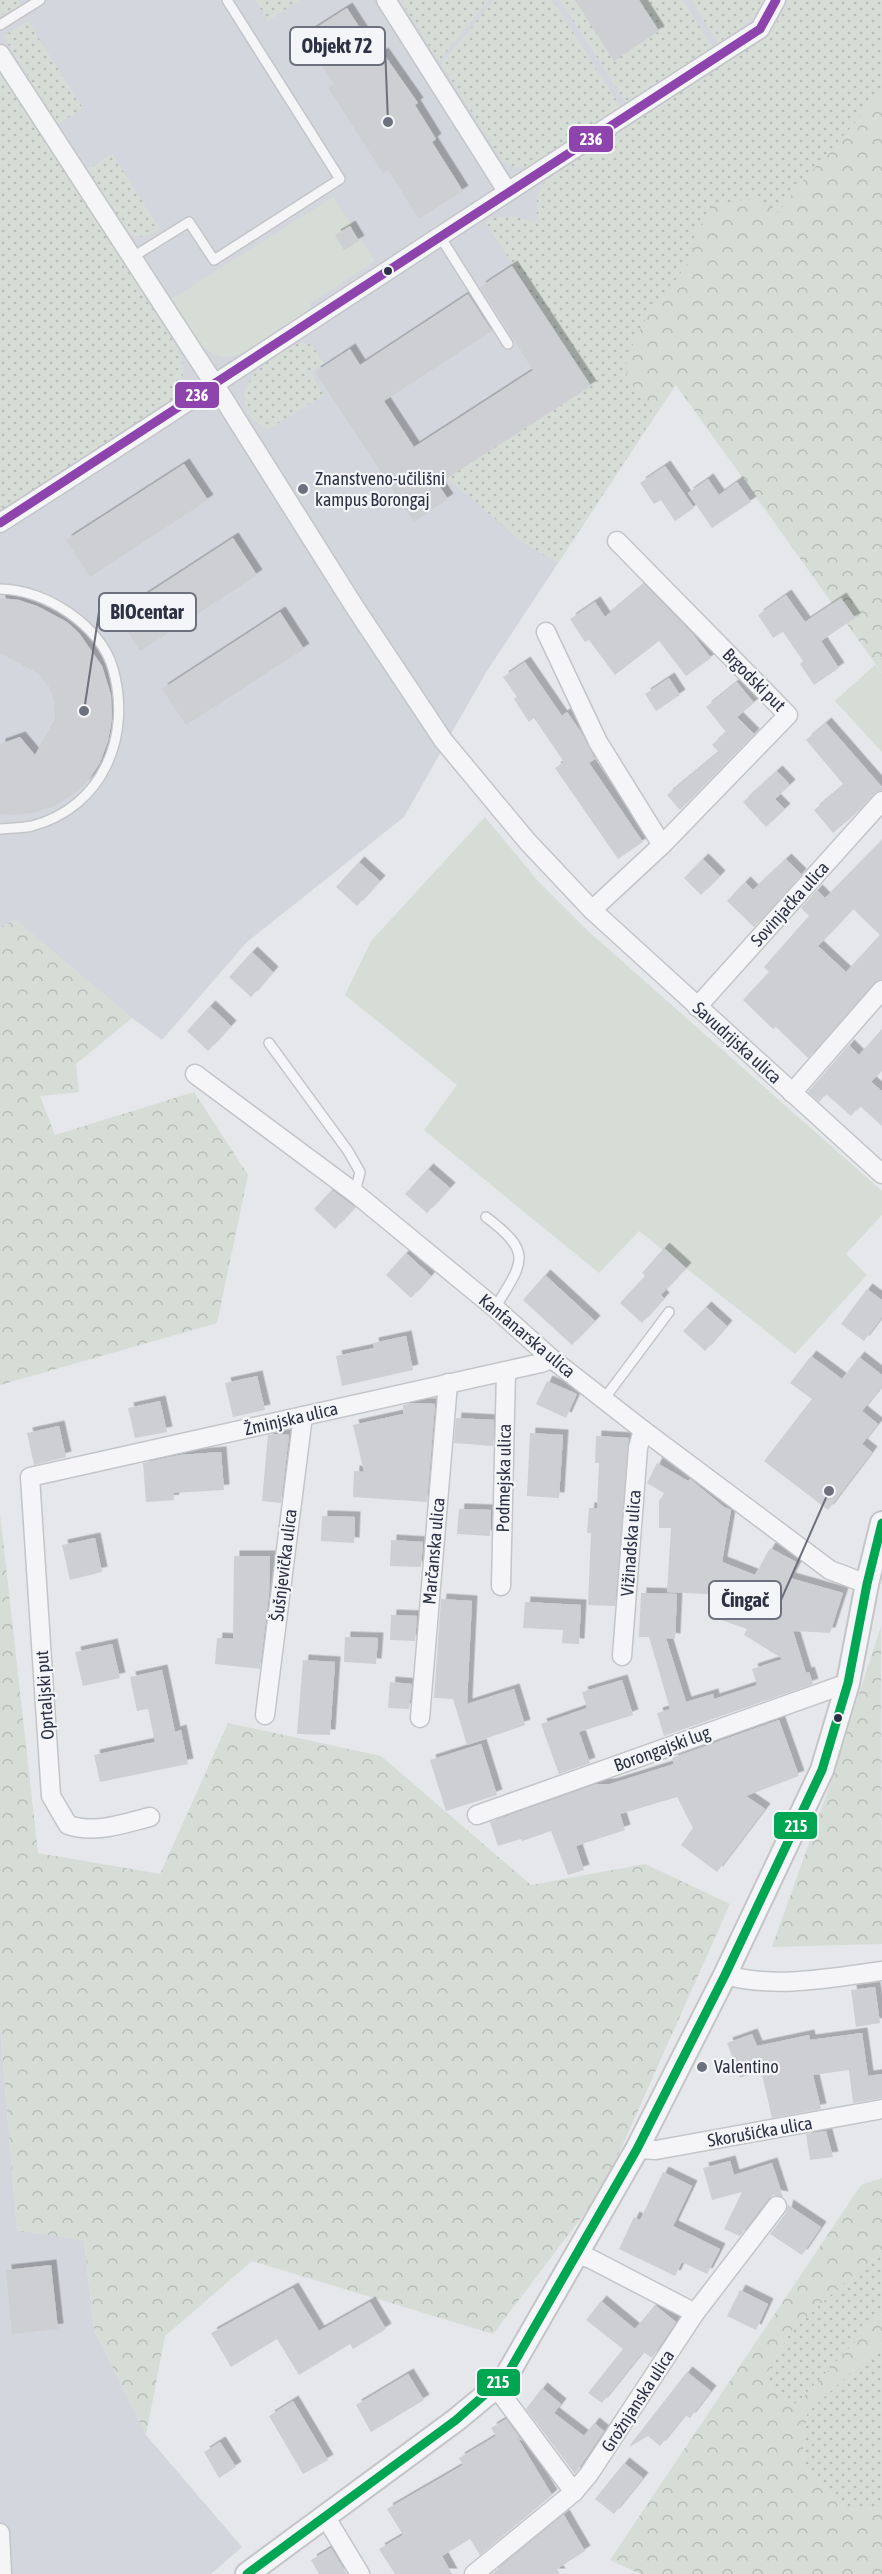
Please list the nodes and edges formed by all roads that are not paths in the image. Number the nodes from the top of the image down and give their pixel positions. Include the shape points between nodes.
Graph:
1 (40, 0) edge
2 (227, 0) edge
3 (386, 0) edge
4 (776, 0) edge
5 (0, 25) edge
6 (0, 54) edge
7 (507, 191) junction
8 (439, 235) junction
9 (131, 258) junction
10 (508, 344) dead end
11 (215, 385) junction
12 (0, 523) edge
13 (617, 541) dead end
14 (0, 590) edge
15 (546, 632) dead end
16 (882, 801) edge
17 (0, 829) edge
18 (662, 845) junction
19 (592, 910) junction
20 (882, 990) edge
21 (697, 1007) junction
22 (269, 1043) dead end
23 (195, 1074) dead end
24 (792, 1094) junction
25 (882, 1174) edge
26 (355, 1193) junction
27 (486, 1216) dead end
28 (495, 1308) junction
29 (669, 1311) dead end
30 (552, 1359) junction
31 (506, 1371) junction
32 (448, 1383) junction
33 (604, 1399) junction
34 (303, 1416) junction
35 (643, 1430) junction
36 (30, 1477) joint
37 (882, 1523) edge
38 (867, 1584) junction
39 (501, 1586) dead end
40 (622, 1656) dead end
41 (848, 1683) junction
42 (266, 1715) dead end
43 (420, 1718) dead end
44 (477, 1815) dead end
45 (150, 1817) dead end
46 (882, 1971) edge
47 (725, 1975) junction
48 (882, 2109) edge
49 (637, 2150) junction
50 (777, 2205) dead end
51 (577, 2254) junction
52 (695, 2313) junction
53 (496, 2387) junction
54 (574, 2492) junction
55 (325, 2516) junction
56 (0, 2533) edge
57 (2, 2574) edge
58 (247, 2574) edge
59 (360, 2574) edge
60 (474, 2574) edge

1 - 5 lane
2 - 9 lane via 340,179 214,260 189,222
3 - 7 street
4 - 7 street via 760,29
6 - 9 street, Savudrijska ulica
7 - 8 street
8 - 10 lane
8 - 11 street
9 - 11 street, Savudrijska ulica
11 - 12 street
11 - 19 street, Savudrijska ulica via 443,740 527,841
13 - 18 street, Brgodski put via 788,715
14 - 17 lane via 21,591 54,602 77,618 100,644 113,668 120,715 108,766 80,801 32,826
15 - 18 street via 598,742
16 - 21 street, Sovinjačka ulica
18 - 19 street
19 - 21 street, Savudrijska ulica
20 - 24 street
21 - 24 street, Savudrijska ulica
22 - 26 lane via 348,1151 360,1172
23 - 26 street, Kanfanarska ulica
24 - 25 street, Savudrijska ulica
26 - 28 street, Kanfanarska ulica
27 - 28 lane via 518,1247 520,1261
28 - 30 street, Kanfanarska ulica
29 - 33 lane
30 - 31 street, Žminjska ulica
30 - 33 street, Kanfanarska ulica
31 - 32 street, Žminjska ulica
31 - 39 street, Podmejska ulica
32 - 34 street, Žminjska ulica
32 - 43 street, Marčanska ulica
33 - 35 street, Kanfanarska ulica
34 - 36 street, Žminjska ulica
34 - 42 street, Šušnjevička ulica
35 - 38 street, Kanfanarska ulica via 830,1570
35 - 40 street, Vižinadska ulica via 638,1448
36 - 45 street, Oprtaljski put via 51,1796 68,1825 83,1830
37 - 38 street
38 - 41 street
41 - 44 street, Borongajski lug
41 - 47 street via 822,1770
46 - 47 street via 805,1981 764,1982
47 - 49 street
48 - 49 street, Skorušićka ulica via 656,2151
49 - 51 street
50 - 52 street, Grožnjanska ulica
51 - 52 street
51 - 53 street via 507,2375
52 - 54 street, Grožnjanska ulica
53 - 54 street
53 - 55 street
54 - 60 street, Grožnjanska ulica
55 - 58 street
55 - 59 street
56 - 57 street

